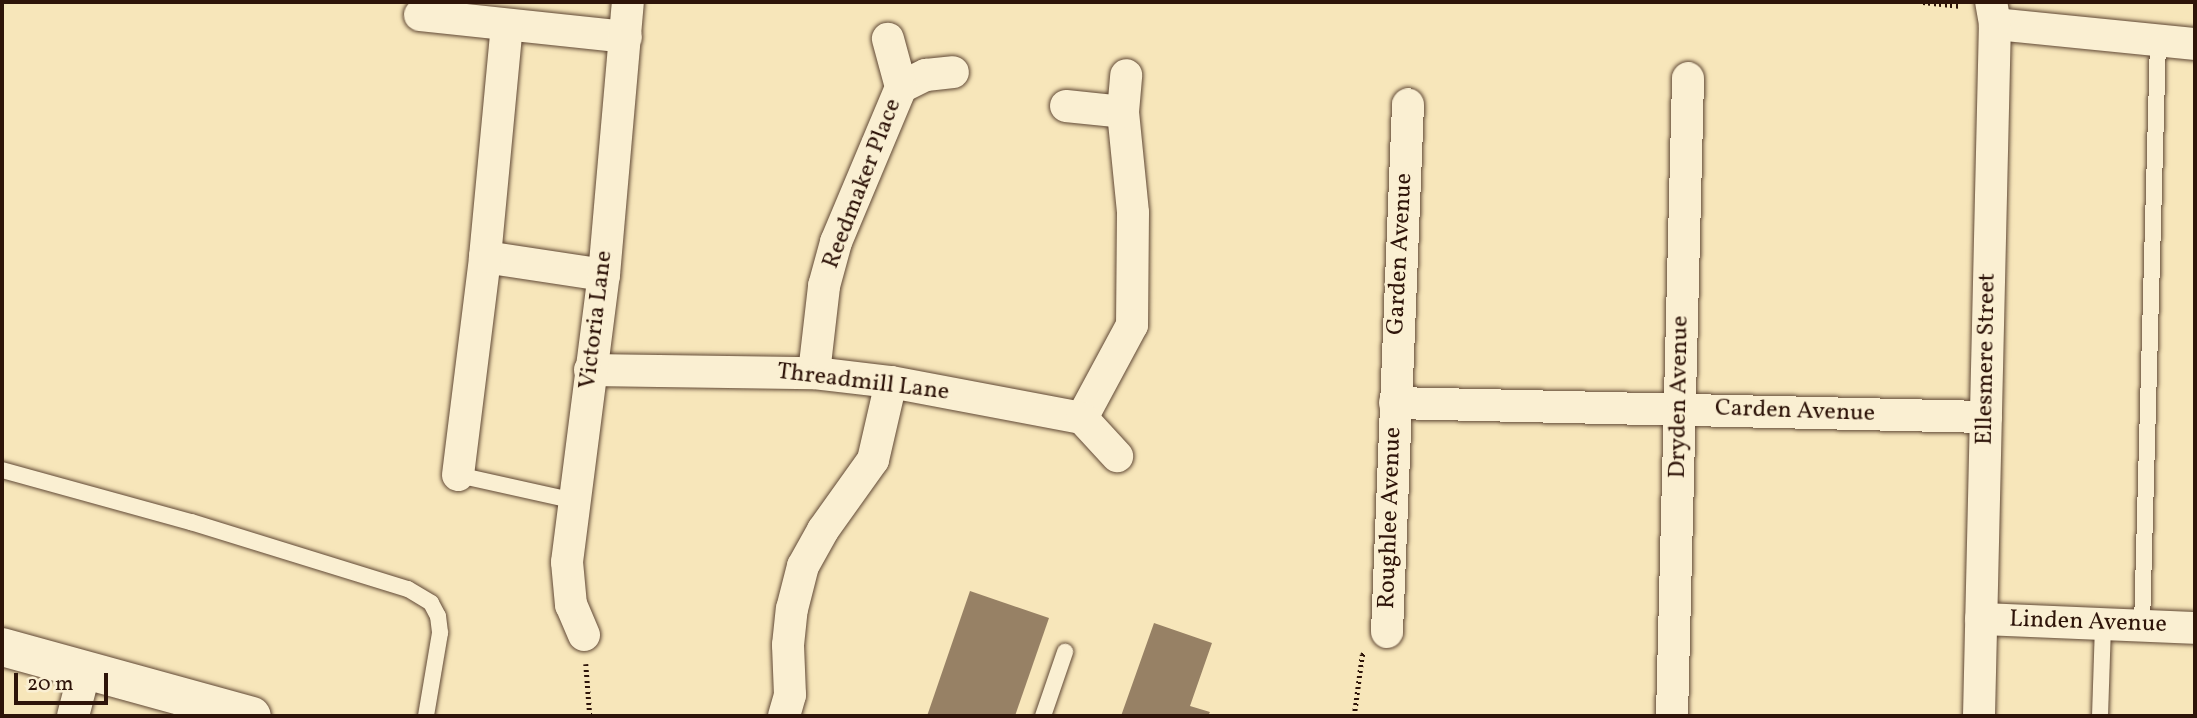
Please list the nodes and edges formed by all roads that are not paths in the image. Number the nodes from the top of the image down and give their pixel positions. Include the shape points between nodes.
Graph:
1 (628, 2) edge
2 (1993, 13) edge
3 (420, 15) dead end
4 (507, 26) junction
5 (626, 37) junction
6 (888, 39) dead end
7 (2158, 40) junction
8 (2195, 44) edge
9 (953, 72) dead end
10 (1126, 75) dead end
11 (1688, 78) dead end
12 (901, 88) junction
13 (1408, 104) dead end
14 (1066, 106) dead end
15 (1123, 112) junction
16 (485, 257) junction
17 (604, 275) junction
18 (590, 370) junction
19 (814, 373) junction
20 (891, 382) junction
21 (1395, 403) junction
22 (1679, 409) junction
23 (1986, 417) junction
24 (1082, 418) junction
25 (1117, 456) dead end
26 (2, 470) edge
27 (458, 475) joint
28 (575, 501) junction
29 (1982, 619) junction
30 (2103, 624) junction
31 (2142, 625) junction
32 (2195, 628) edge
33 (1387, 632) road end
34 (584, 635) road end
35 (2, 647) edge
36 (1065, 652) dead end
37 (85, 670) junction
38 (73, 716) edge
39 (251, 716) edge
40 (426, 716) edge
41 (784, 716) edge
42 (1043, 716) edge
43 (1672, 716) edge
44 (1979, 716) edge
45 (2100, 716) edge

1 - 5 street, Victoria Lane
2 - 7 street
2 - 23 street, Ellesmere Street
3 - 4 street
4 - 5 street
4 - 16 street
5 - 17 street, Victoria Lane
6 - 12 street, Reedmaker Place
7 - 8 street
7 - 31 lane
9 - 12 street via 926,75
10 - 15 street
11 - 22 street, Dryden Avenue
12 - 19 street, Reedmaker Place via 836,242 824,286
13 - 21 street, Garden Avenue
14 - 15 street
15 - 24 street via 1133,213 1132,325
16 - 17 street
16 - 27 street
17 - 18 street, Victoria Lane
18 - 19 street, Threadmill Lane
18 - 28 street, Victoria Lane
19 - 20 street, Threadmill Lane
20 - 24 street, Threadmill Lane
20 - 41 street via 873,460 803,566 792,608 790,695
21 - 22 street, Carden Avenue
21 - 33 street, Roughlee Avenue
22 - 23 street, Carden Avenue
22 - 43 street, Dryden Avenue
23 - 29 street, Ellesmere Street
24 - 25 street
26 - 40 lane via 408,589 431,603 438,616 440,633
27 - 28 lane
28 - 34 street, Victoria Lane via 567,562 571,606
29 - 30 street, Linden Avenue
29 - 44 street, Ellesmere Street
30 - 31 street, Linden Avenue
30 - 45 lane
31 - 32 street, Linden Avenue
35 - 37 street
36 - 42 lane
37 - 38 street
37 - 39 street

